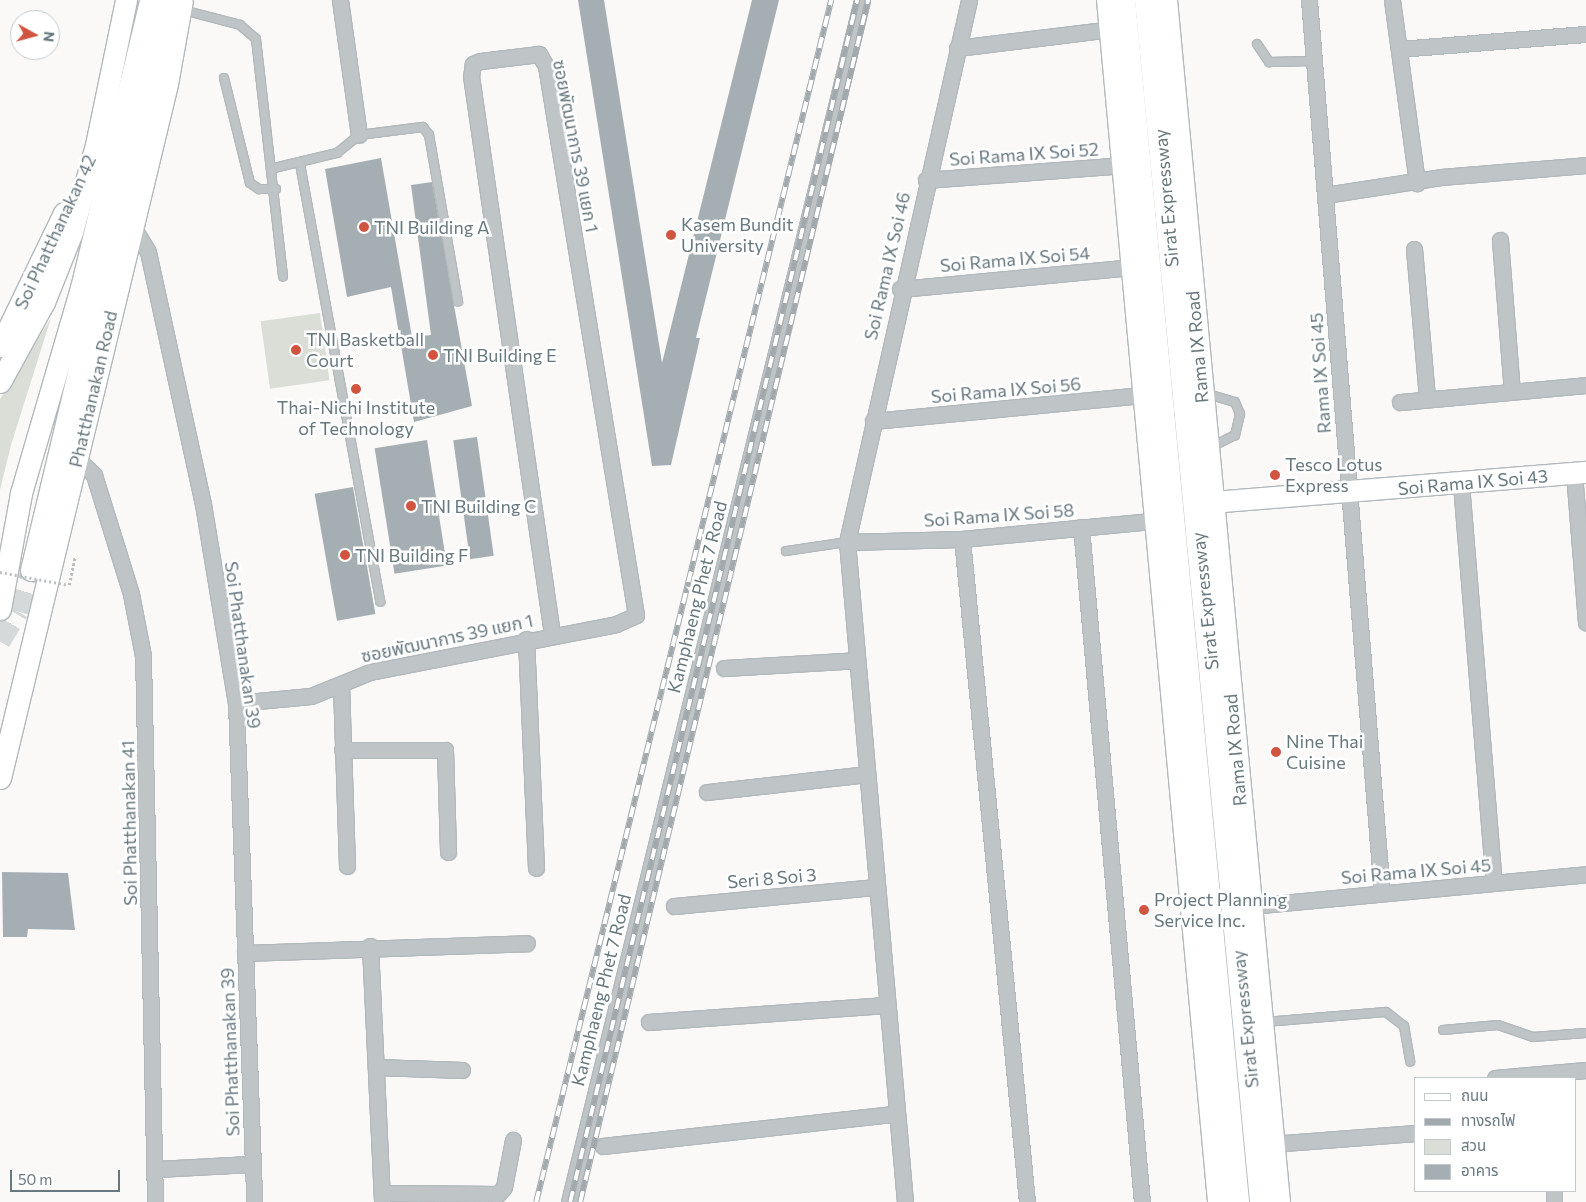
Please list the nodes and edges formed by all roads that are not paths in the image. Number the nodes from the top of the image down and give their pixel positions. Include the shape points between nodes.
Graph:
1 (126, 0) edge
2 (150, 0) edge
3 (340, 0) edge
4 (862, 0) edge
5 (969, 0) edge
6 (1109, 0) edge
7 (1122, 0) edge
8 (1148, 0) edge
9 (1165, 0) edge
10 (1309, 0) edge
11 (1392, 0) edge
12 (176, 3) edge
13 (1111, 29) junction
14 (1586, 34) edge
15 (1257, 44) dead end
16 (957, 48) junction
17 (1399, 49) junction
18 (1313, 61) junction
19 (224, 78) dead end
20 (359, 135) junction
21 (96, 145) junction
22 (300, 164) junction
23 (1124, 165) junction
24 (1586, 165) edge
25 (274, 168) junction
26 (926, 180) junction
27 (1417, 183) junction
28 (276, 189) junction
29 (1325, 195) junction
30 (132, 225) junction
31 (1500, 240) dead end
32 (1414, 249) dead end
33 (1132, 267) junction
34 (282, 276) dead end
35 (900, 289) junction
36 (458, 301) dead end
37 (0, 346) edge
38 (0, 382) edge
39 (1586, 385) edge
40 (1512, 390) junction
41 (1201, 393) junction
42 (1143, 395) junction
43 (1427, 398) junction
44 (1400, 402) dead end
45 (873, 421) junction
46 (1206, 449) junction
47 (76, 458) junction
48 (1580, 473) edge
49 (1461, 484) junction
50 (1348, 493) junction
51 (1211, 502) junction
52 (1154, 521) junction
53 (1081, 527) junction
54 (962, 539) junction
55 (847, 542) junction
56 (786, 551) dead end
57 (31, 570) tunnel mouth
58 (380, 602) dead end
59 (0, 609) edge
60 (1586, 623) edge
61 (552, 634) junction
62 (526, 639) junction
63 (857, 660) junction
64 (724, 668) dead end
65 (340, 685) junction
66 (236, 703) junction
67 (342, 750) junction
68 (867, 774) junction
69 (0, 778) edge
70 (707, 792) dead end
71 (448, 852) dead end
72 (347, 866) dead end
73 (536, 868) dead end
74 (1586, 874) edge
75 (1494, 882) junction
76 (874, 887) junction
77 (1382, 893) junction
78 (674, 906) dead end
79 (1250, 906) junction
80 (527, 943) dead end
81 (370, 946) junction
82 (246, 953) junction
83 (885, 1005) junction
84 (649, 1022) dead end
85 (1261, 1022) junction
86 (1443, 1030) dead end
87 (1586, 1033) edge
88 (1410, 1061) dead end
89 (376, 1067) junction
90 (462, 1070) dead end
91 (1586, 1070) edge
92 (1506, 1077) edge
93 (895, 1114) junction
94 (1414, 1133) edge
95 (513, 1140) dead end
96 (1272, 1144) junction
97 (603, 1146) dead end
98 (252, 1164) junction
99 (155, 1169) junction
100 (382, 1197) edge
101 (155, 1202) edge
102 (254, 1202) edge
103 (569, 1202) edge
104 (905, 1202) edge
105 (1027, 1202) edge
106 (1142, 1202) edge
107 (1220, 1202) edge
108 (1236, 1202) edge
109 (1263, 1202) edge
110 (1278, 1202) edge

1 - 21 main road
2 - 59 main road, Phatthanakan Road via 81,288 21,493
3 - 20 street
4 - 103 street, Kamphaeng Phet 7 Road
5 - 16 street, Soi Rama IX Soi 46
6 - 13 main road
7 - 108 highway, Sirat Expressway
8 - 109 highway, Sirat Expressway
9 - 41 main road, Rama IX Road
10 - 18 street, Rama IX Soi 45
11 - 17 street
12 - 25 lane via 240,25 256,40
12 - 30 main road, Phatthanakan Road
12 - 57 main road
13 - 16 street
13 - 23 main road
14 - 17 street
15 - 18 lane via 1270,62
16 - 26 street, Soi Rama IX Soi 46
17 - 27 street
18 - 29 street, Rama IX Soi 45
19 - 28 lane via 250,183 259,189
20 - 22 lane via 337,153
20 - 36 lane via 414,125 427,130
21 - 37 main road, Soi Phatthanakan 42
21 - 38 main road via 62,260
22 - 25 lane
22 - 58 lane
23 - 26 street, Soi Rama IX Soi 52
23 - 33 main road
24 - 27 street via 1441,177
25 - 28 lane
26 - 35 street, Soi Rama IX Soi 46
27 - 29 street
28 - 34 lane
29 - 50 street, Rama IX Soi 45
30 - 47 main road, Phatthanakan Road
30 - 66 street, Soi Phatthanakan 39 via 148,252 193,455
31 - 40 street
32 - 43 street
33 - 35 street, Soi Rama IX Soi 54
33 - 42 main road
35 - 45 street, Soi Rama IX Soi 46
39 - 40 street
40 - 43 street
41 - 46 main road, Rama IX Road
41 - 46 lane via 1226,397 1235,402 1240,414 1235,435
42 - 45 street, Soi Rama IX Soi 56
42 - 52 main road
43 - 44 street
45 - 55 street, Soi Rama IX Soi 46
46 - 51 main road, Rama IX Road
47 - 69 main road, Phatthanakan Road
47 - 99 street, Soi Phatthanakan 41 via 94,475 131,594 143,656
48 - 49 main road, Soi Rama IX Soi 43
48 - 60 street
49 - 50 main road, Soi Rama IX Soi 43
49 - 75 street
50 - 51 main road, Soi Rama IX Soi 43
50 - 77 street, Rama IX Soi 45
51 - 79 main road, Rama IX Road
52 - 53 street, Soi Rama IX Soi 58
52 - 107 main road
53 - 54 street, Soi Rama IX Soi 58
53 - 106 street
54 - 55 street, Soi Rama IX Soi 58
54 - 105 street
55 - 56 lane
55 - 63 street, Soi Rama IX Soi 46
61 - 61 street, ซอยพัฒนาการ 39 แยก 1 via 471,76 474,64 480,61 539,54 545,58 637,611 633,620
61 - 62 street, ซอยพัฒนาการ 39 แยก 1
62 - 65 street, ซอยพัฒนาการ 39 แยก 1 via 370,672
62 - 73 street
63 - 64 street
63 - 68 street, Soi Rama IX Soi 46
65 - 66 street, ซอยพัฒนาการ 39 แยก 1 via 311,696
65 - 67 street
66 - 82 street, Soi Phatthanakan 39
67 - 71 street via 445,750
67 - 72 street
68 - 70 street
68 - 76 street, Soi Rama IX Soi 46
74 - 75 street, Soi Rama IX Soi 45
75 - 77 street, Soi Rama IX Soi 45
76 - 78 street, Seri 8 Soi 3
76 - 83 street, Soi Rama IX Soi 46
77 - 79 street, Soi Rama IX Soi 45
79 - 85 main road, Rama IX Road
80 - 81 street
81 - 82 street
81 - 89 street
82 - 98 street, Soi Phatthanakan 39
83 - 84 street
83 - 93 street, Soi Rama IX Soi 46
85 - 88 lane via 1386,1012 1404,1026
85 - 96 main road, Rama IX Road
86 - 87 lane via 1498,1026 1533,1037
89 - 90 street
89 - 100 street
91 - 92 street
93 - 97 street
93 - 104 street, Soi Rama IX Soi 46
94 - 96 street
95 - 100 street via 504,1187 498,1194
96 - 110 main road, Rama IX Road
98 - 99 street
98 - 102 street, Soi Phatthanakan 39
99 - 101 street, Soi Phatthanakan 41

